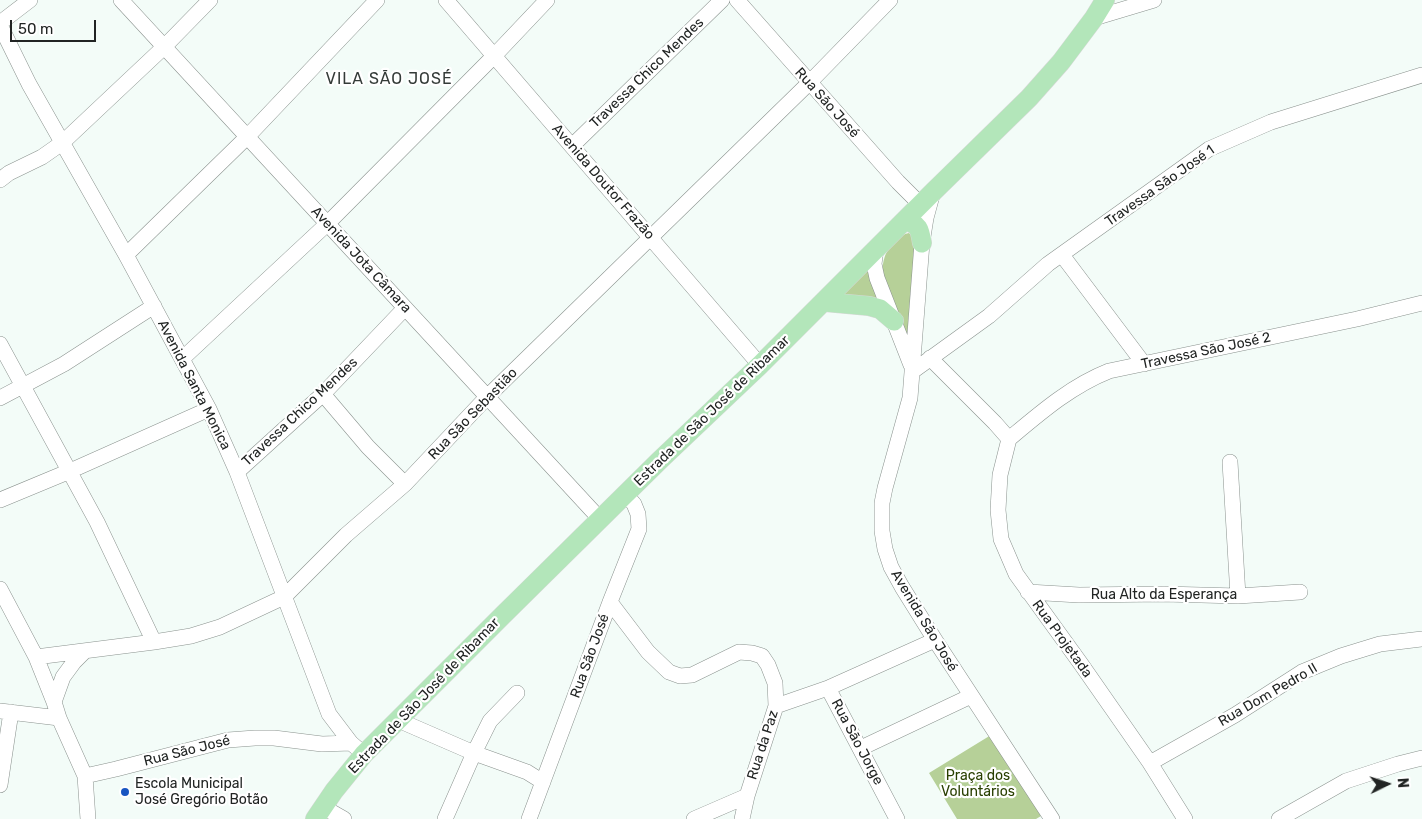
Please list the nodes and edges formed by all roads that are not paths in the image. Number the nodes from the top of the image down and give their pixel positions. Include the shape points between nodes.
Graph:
1 (30, 0) edge
2 (121, 0) edge
3 (210, 0) edge
4 (377, 0) edge
5 (446, 0) edge
6 (547, 0) edge
7 (722, 0) edge
8 (736, 0) edge
9 (890, 0) edge
10 (1105, 0) edge
11 (1154, 0) edge
12 (1094, 18) junction
13 (0, 24) edge
14 (164, 47) junction
15 (494, 56) junction
16 (1422, 75) edge
17 (809, 83) junction
18 (247, 137) junction
19 (62, 143) junction
20 (572, 146) junction
21 (0, 180) edge
22 (926, 198) junction
23 (904, 221) junction
24 (328, 224) junction
25 (651, 238) junction
26 (922, 243) junction
27 (876, 248) junction
28 (126, 255) junction
29 (1062, 255) junction
30 (825, 302) junction
31 (1422, 303) edge
32 (154, 306) junction
33 (405, 308) junction
34 (894, 321) junction
35 (0, 344) edge
36 (930, 358) junction
37 (182, 359) junction
38 (1144, 364) junction
39 (760, 365) junction
40 (913, 371) junction
41 (23, 385) junction
42 (323, 394) junction
43 (488, 397) junction
44 (0, 398) edge
45 (209, 409) junction
46 (1009, 439) junction
47 (1230, 462) dead end
48 (70, 471) junction
49 (236, 472) junction
50 (405, 484) junction
51 (626, 495) junction
52 (0, 500) edge
53 (600, 519) junction
54 (0, 589) edge
55 (1028, 592) junction
56 (1300, 592) dead end
57 (1238, 596) junction
58 (284, 597) junction
59 (610, 602) junction
60 (1422, 639) edge
61 (935, 640) junction
62 (154, 642) junction
63 (85, 651) junction
64 (36, 657) junction
65 (828, 688) junction
66 (517, 693) dead end
67 (971, 696) junction
68 (54, 702) junction
69 (776, 706) junction
70 (5, 711) edge
71 (59, 718) junction
72 (398, 720) junction
73 (861, 748) junction
74 (357, 749) junction
75 (474, 753) junction
76 (1422, 758) edge
77 (1150, 763) junction
78 (84, 776) junction
79 (543, 782) junction
80 (0, 785) edge
81 (746, 796) junction
82 (319, 813) edge
83 (1180, 817) edge
84 (88, 819) edge
85 (344, 819) edge
86 (445, 819) edge
87 (530, 819) edge
88 (694, 819) edge
89 (742, 819) edge
90 (897, 819) edge
91 (1052, 819) edge
92 (1279, 819) edge

1 - 13 street
2 - 14 street, Avenida Jota Câmara
3 - 14 street
4 - 18 street
5 - 15 street, Avenida Doutor Frazão
6 - 15 street
7 - 20 street, Travessa Chico Mendes
8 - 17 street, Rua São José
9 - 17 street, Rua São Sebastião
10 - 12 main road, Estrada de São José de Ribamar
11 - 12 street
12 - 22 main road, Estrada de São José de Ribamar via 1029,98
13 - 19 street, Avenida Santa Monica
14 - 18 street, Avenida Jota Câmara
14 - 19 street
15 - 20 street, Avenida Doutor Frazão
15 - 24 street
16 - 29 street, Travessa São José 1 via 1271,122 1209,149
17 - 22 street, Rua São José via 898,182
17 - 25 street, Rua São Sebastião
18 - 24 street, Avenida Jota Câmara
18 - 28 street
19 - 21 street
19 - 28 street, Avenida Santa Monica
20 - 25 street, Avenida Doutor Frazão
22 - 23 main road, Estrada de São José de Ribamar
22 - 26 street, Avenida São José
23 - 26 main road via 918,227
23 - 27 main road, Estrada de São José de Ribamar
24 - 33 street, Avenida Jota Câmara
24 - 37 street
25 - 39 street, Avenida Doutor Frazão
25 - 43 street, Rua São Sebastião
26 - 40 street, Avenida São José
27 - 30 main road, Estrada de São José de Ribamar
27 - 34 street, Avenida São José via 875,271
28 - 32 street, Avenida Santa Monica
29 - 36 street, Travessa São José 1 via 988,316
29 - 38 street
30 - 34 main road via 880,309
30 - 39 main road, Estrada de São José de Ribamar
31 - 38 street, Travessa São José 2
32 - 37 street, Avenida Santa Monica
32 - 41 street via 64,364
33 - 42 street, Travessa Chico Mendes
33 - 43 street, Avenida Jota Câmara
34 - 40 street, Avenida São José
35 - 41 street
36 - 40 street, Travessa São José 1
36 - 46 street
37 - 45 street, Avenida Santa Monica
38 - 46 street, Travessa São José 2 via 1109,371 1085,382 1062,396
39 - 51 main road, Estrada de São José de Ribamar
40 - 61 street, Avenida São José via 908,409 882,503 882,531 891,567
41 - 44 street
41 - 48 street
42 - 49 street, Travessa Chico Mendes
42 - 50 street
43 - 50 street, Rua São Sebastião
43 - 53 street, Avenida Jota Câmara
45 - 48 street
45 - 49 street, Avenida Santa Monica
46 - 55 street, Rua Projetada via 1000,475 998,510 1001,539 1016,574
47 - 57 street
48 - 52 street
48 - 62 street
49 - 58 street, Avenida Santa Monica
50 - 58 street, Rua São Sebastião via 346,535
51 - 53 main road, Estrada de São José de Ribamar
51 - 59 street, Rua São José via 634,504 640,529
53 - 72 main road, Estrada de São José de Ribamar
54 - 64 street
55 - 57 street, Rua Alto da Esperança
55 - 77 street, Rua Projetada
56 - 57 street, Rua Alto da Esperança
58 - 62 street, Rua São Sebastião via 220,627
58 - 74 street, Avenida Santa Monica via 329,714
59 - 69 street, Rua da Paz via 648,652 669,672 680,676 692,675 738,652 762,656 775,683
59 - 79 street, Rua São José
60 - 77 street, Rua Dom Pedro II via 1380,644 1302,672
61 - 65 street
61 - 67 street, Avenida São José
62 - 63 street, Rua São Sebastião
63 - 64 street, Rua São Sebastião
63 - 68 street via 63,677
64 - 68 street
65 - 69 street, Rua São Jorge
65 - 73 street, Rua São Jorge
66 - 75 street via 490,721
67 - 73 street
67 - 91 street, Avenida São José
68 - 71 street
69 - 81 street, Rua da Paz
70 - 71 street
70 - 80 street
71 - 78 street
72 - 74 main road, Estrada de São José de Ribamar
72 - 75 street
73 - 90 street, Rua São Jorge
74 - 78 street, Rua São José via 274,738 228,740
74 - 82 main road, Estrada de São José de Ribamar
75 - 79 street via 526,772
75 - 86 street
76 - 92 street via 1346,781
77 - 83 street, Rua Projetada
78 - 84 street
79 - 87 street, Rua São José
81 - 88 street
81 - 89 street, Rua da Paz
82 - 85 street

